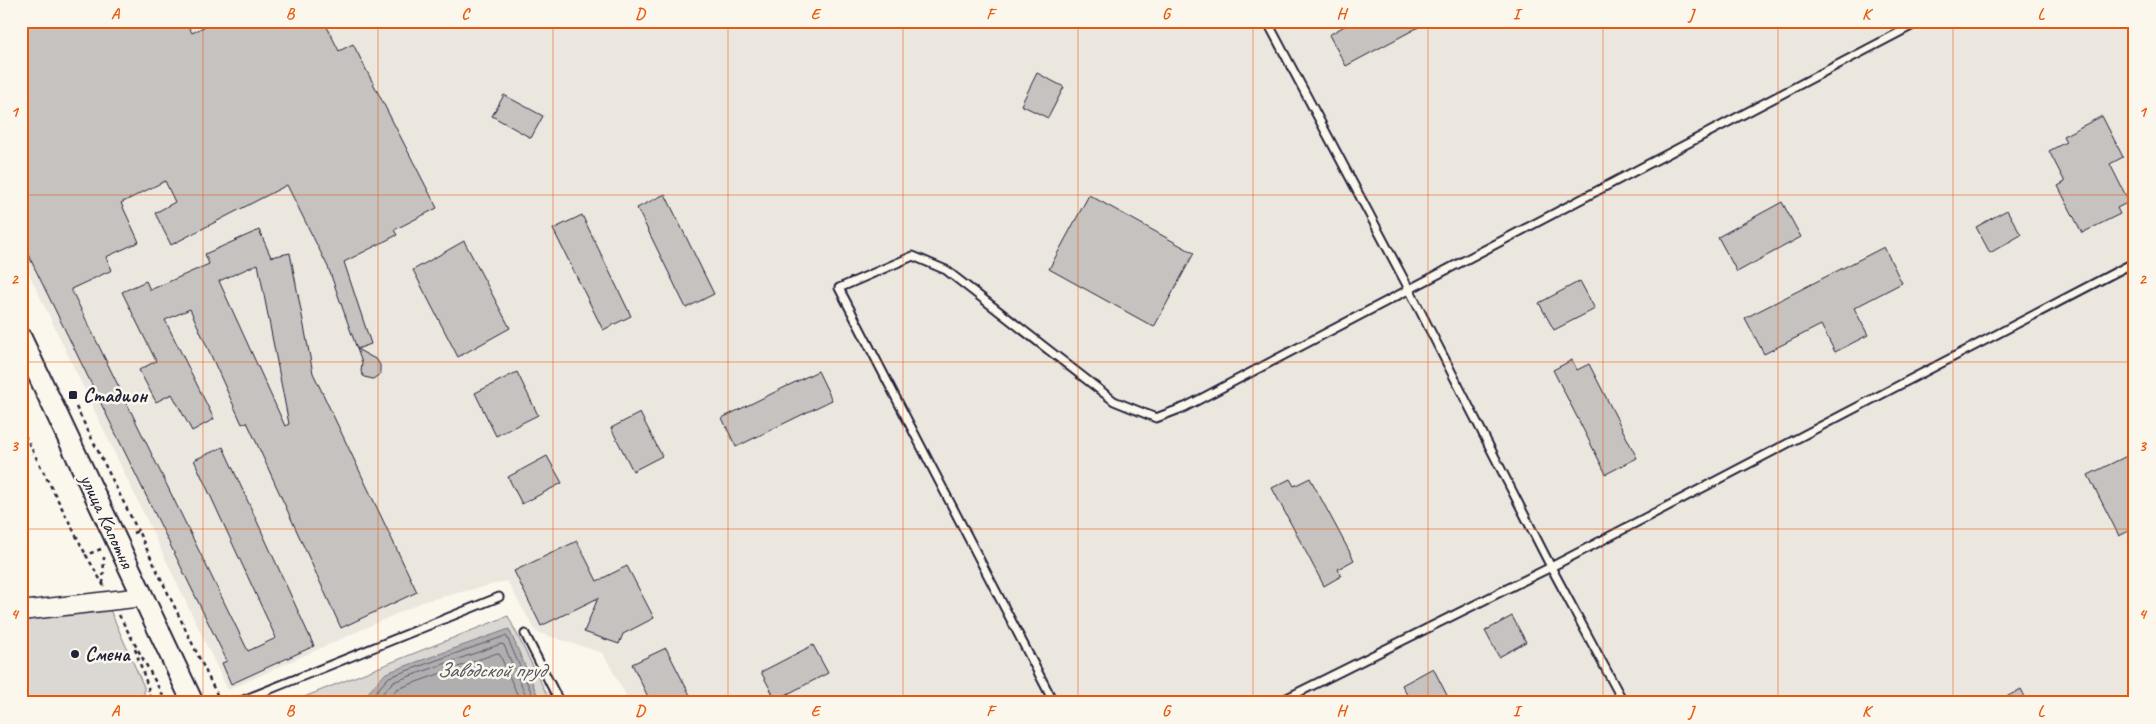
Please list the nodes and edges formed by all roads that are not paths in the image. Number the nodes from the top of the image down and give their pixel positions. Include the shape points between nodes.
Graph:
1 (1267, 21) edge
2 (1920, 21) edge
3 (2135, 262) edge
4 (1409, 289) junction
5 (21, 338) edge
6 (1551, 567) junction
7 (143, 597) junction
8 (499, 597) dead end
9 (21, 611) edge
10 (525, 634) dead end
11 (193, 703) edge
12 (236, 703) edge
13 (560, 703) edge
14 (1054, 703) edge
15 (1277, 703) edge
16 (1624, 703) edge

1 - 4 lane
2 - 4 lane
3 - 6 lane
4 - 6 lane
4 - 14 lane via 1186,406 1156,418 1114,401 946,270 913,256 839,288
5 - 7 main road, улица Капотня
6 - 15 lane
6 - 16 lane
7 - 9 street
7 - 11 main road, улица Капотня
8 - 12 lane
10 - 13 lane

